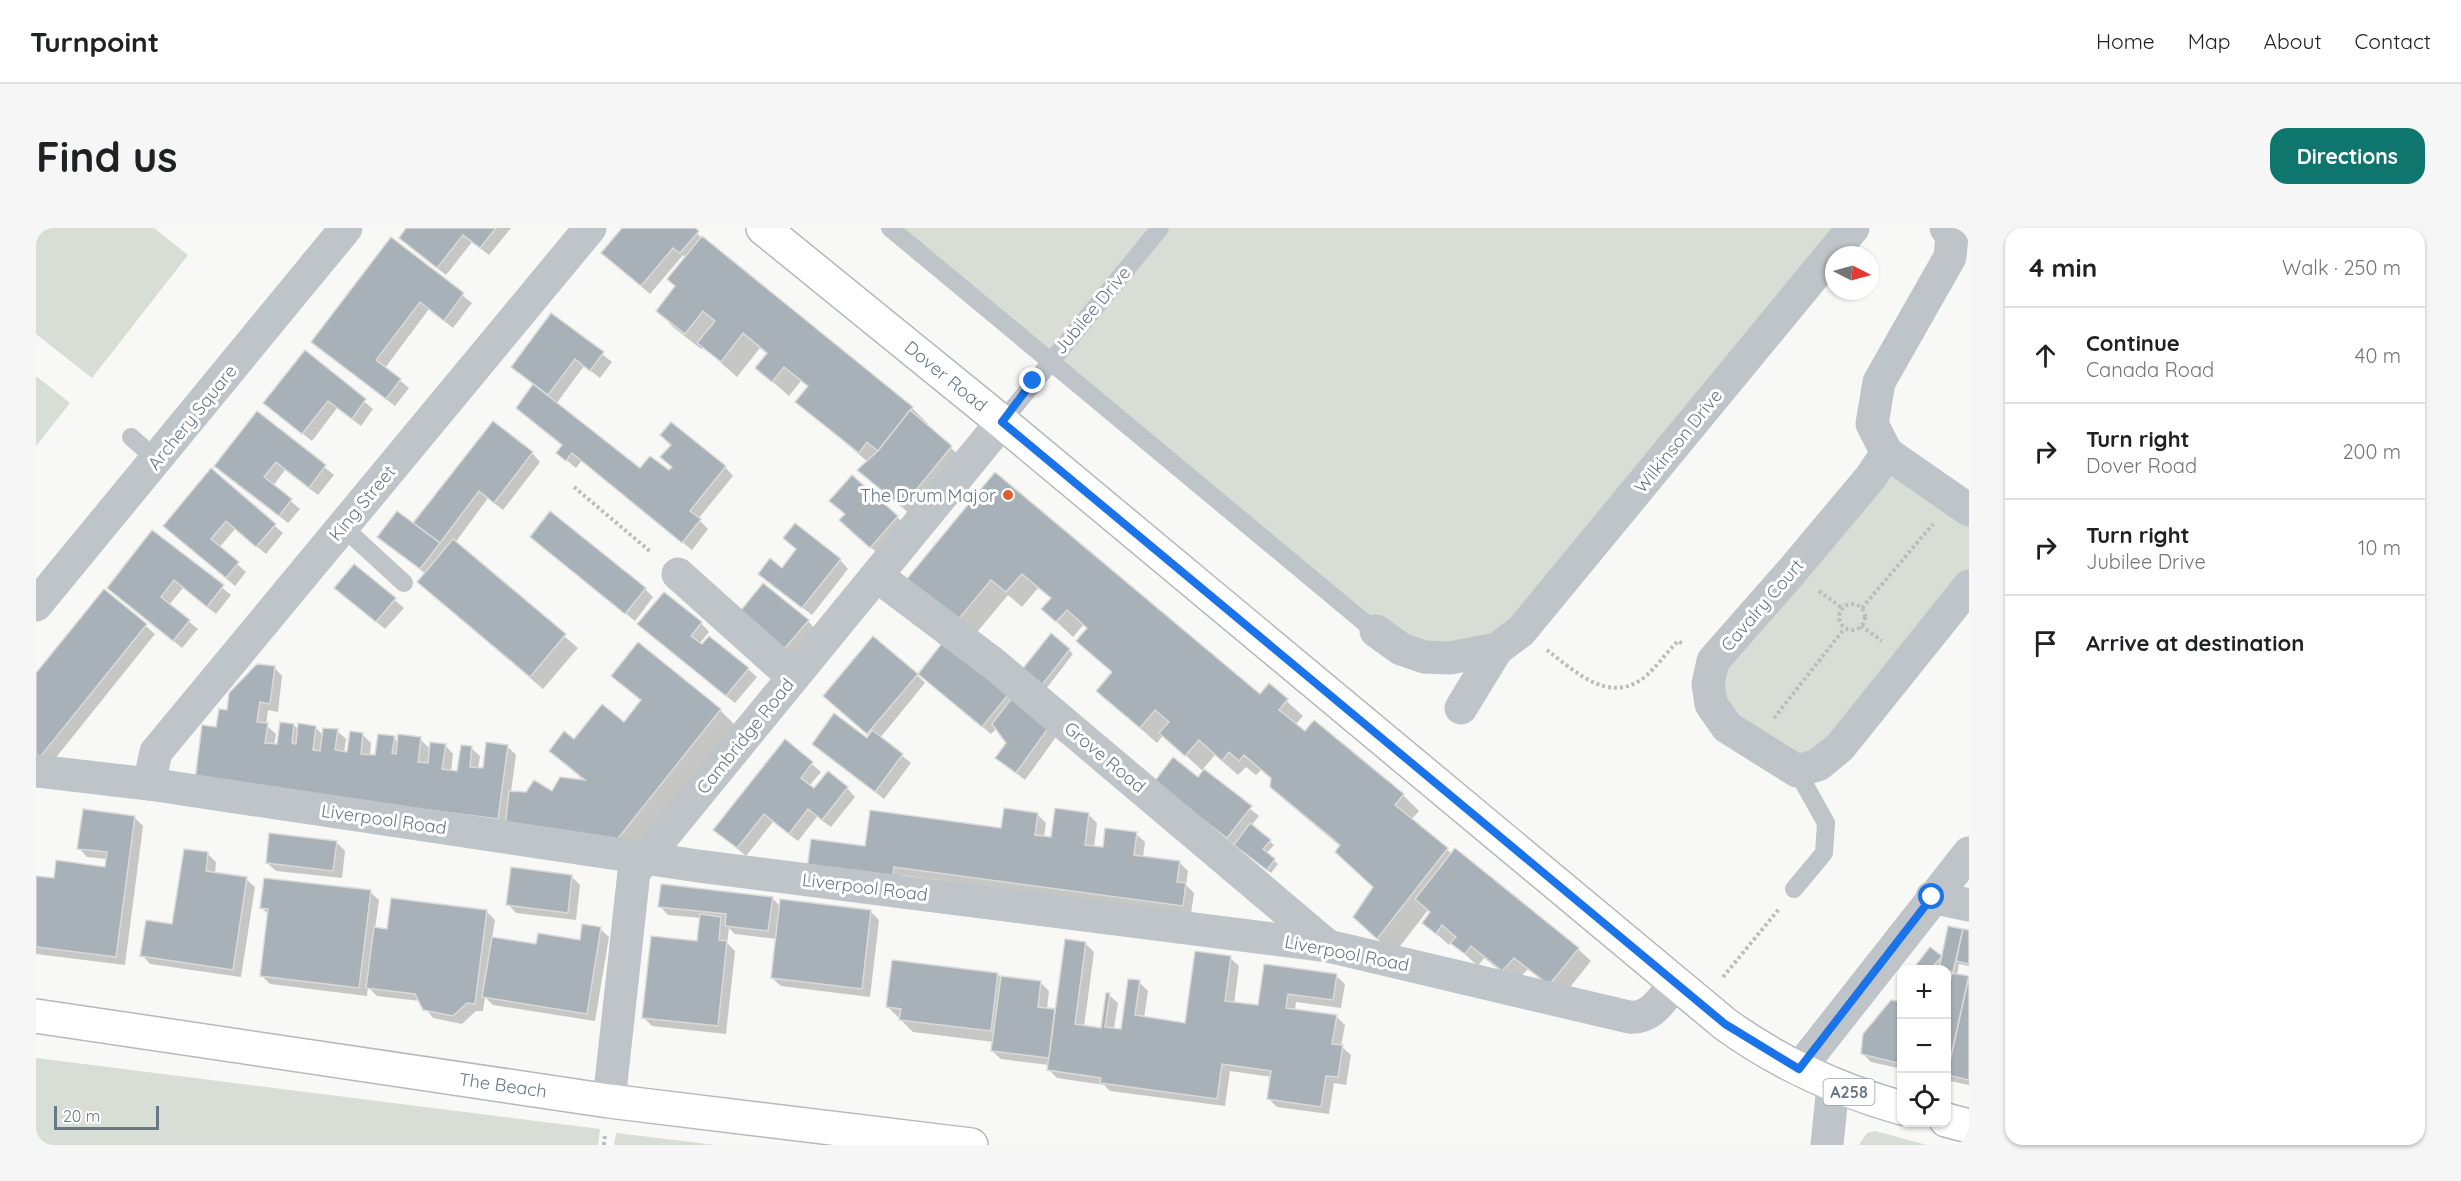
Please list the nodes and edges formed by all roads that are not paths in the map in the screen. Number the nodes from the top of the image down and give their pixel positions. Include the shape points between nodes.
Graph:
1 (346, 228) edge
2 (590, 228) edge
3 (763, 228) edge
4 (890, 228) edge
5 (1160, 228) edge
6 (1853, 228) edge
7 (1946, 228) edge
8 (1049, 362) junction
9 (1002, 422) junction
10 (130, 437) dead end
11 (1887, 453) junction
12 (157, 460) junction
13 (1962, 504) edge
14 (343, 526) junction
15 (678, 574) road end
16 (877, 576) junction
17 (404, 583) dead end
18 (1969, 586) edge
19 (36, 604) edge
20 (1373, 629) joint
21 (1509, 640) junction
22 (793, 677) junction
23 (1461, 708) dead end
24 (36, 771) edge
25 (1797, 771) junction
26 (149, 784) junction
27 (1969, 853) edge
28 (646, 858) junction
29 (1794, 890) road end
30 (1932, 897) junction
31 (1969, 905) edge
32 (1328, 946) junction
33 (1688, 993) junction
34 (36, 1016) edge
35 (1799, 1069) junction
36 (1833, 1086) junction
37 (609, 1101) junction
38 (1897, 1106) edge
39 (1951, 1121) edge
40 (1969, 1126) edge
41 (971, 1145) edge
42 (1827, 1145) edge

1 - 12 street, Archery Square
2 - 14 street, King Street
3 - 9 main road, Dover Road / A258
4 - 8 lane
5 - 8 lane, Jubilee Drive
6 - 21 street, Wilkinson Drive
7 - 11 street via 1952,236 1950,257 1879,382 1872,424
8 - 9 lane, Jubilee Drive
8 - 20 lane
9 - 16 street, Cambridge Road
9 - 33 main road, Dover Road / A258
10 - 12 lane
11 - 13 street
11 - 25 street, Cavalry Court via 1713,661 1708,684 1711,704 1727,727
12 - 19 street, Archery Square
14 - 17 lane
14 - 26 street, King Street via 156,752
15 - 22 street
16 - 22 street, Cambridge Road
16 - 32 street, Grove Road via 994,664
18 - 25 street via 1840,747 1818,765
20 - 21 street via 1401,649 1424,657 1450,658
21 - 23 street, Wilkinson Drive
22 - 28 street, Cambridge Road
24 - 26 street, Liverpool Road
25 - 29 lane via 1826,823 1824,853
26 - 28 street, Liverpool Road
27 - 30 street
28 - 32 street, Liverpool Road
28 - 37 street, Cambridge Road via 634,872
30 - 31 street
30 - 35 street
32 - 33 street, Liverpool Road via 1633,1018
33 - 35 main road, Dover Road / A258 via 1744,1038
34 - 37 main road, The Beach
35 - 36 main road, A258
36 - 38 main road, A258
36 - 42 street
37 - 41 main road, The Beach
39 - 40 main road

